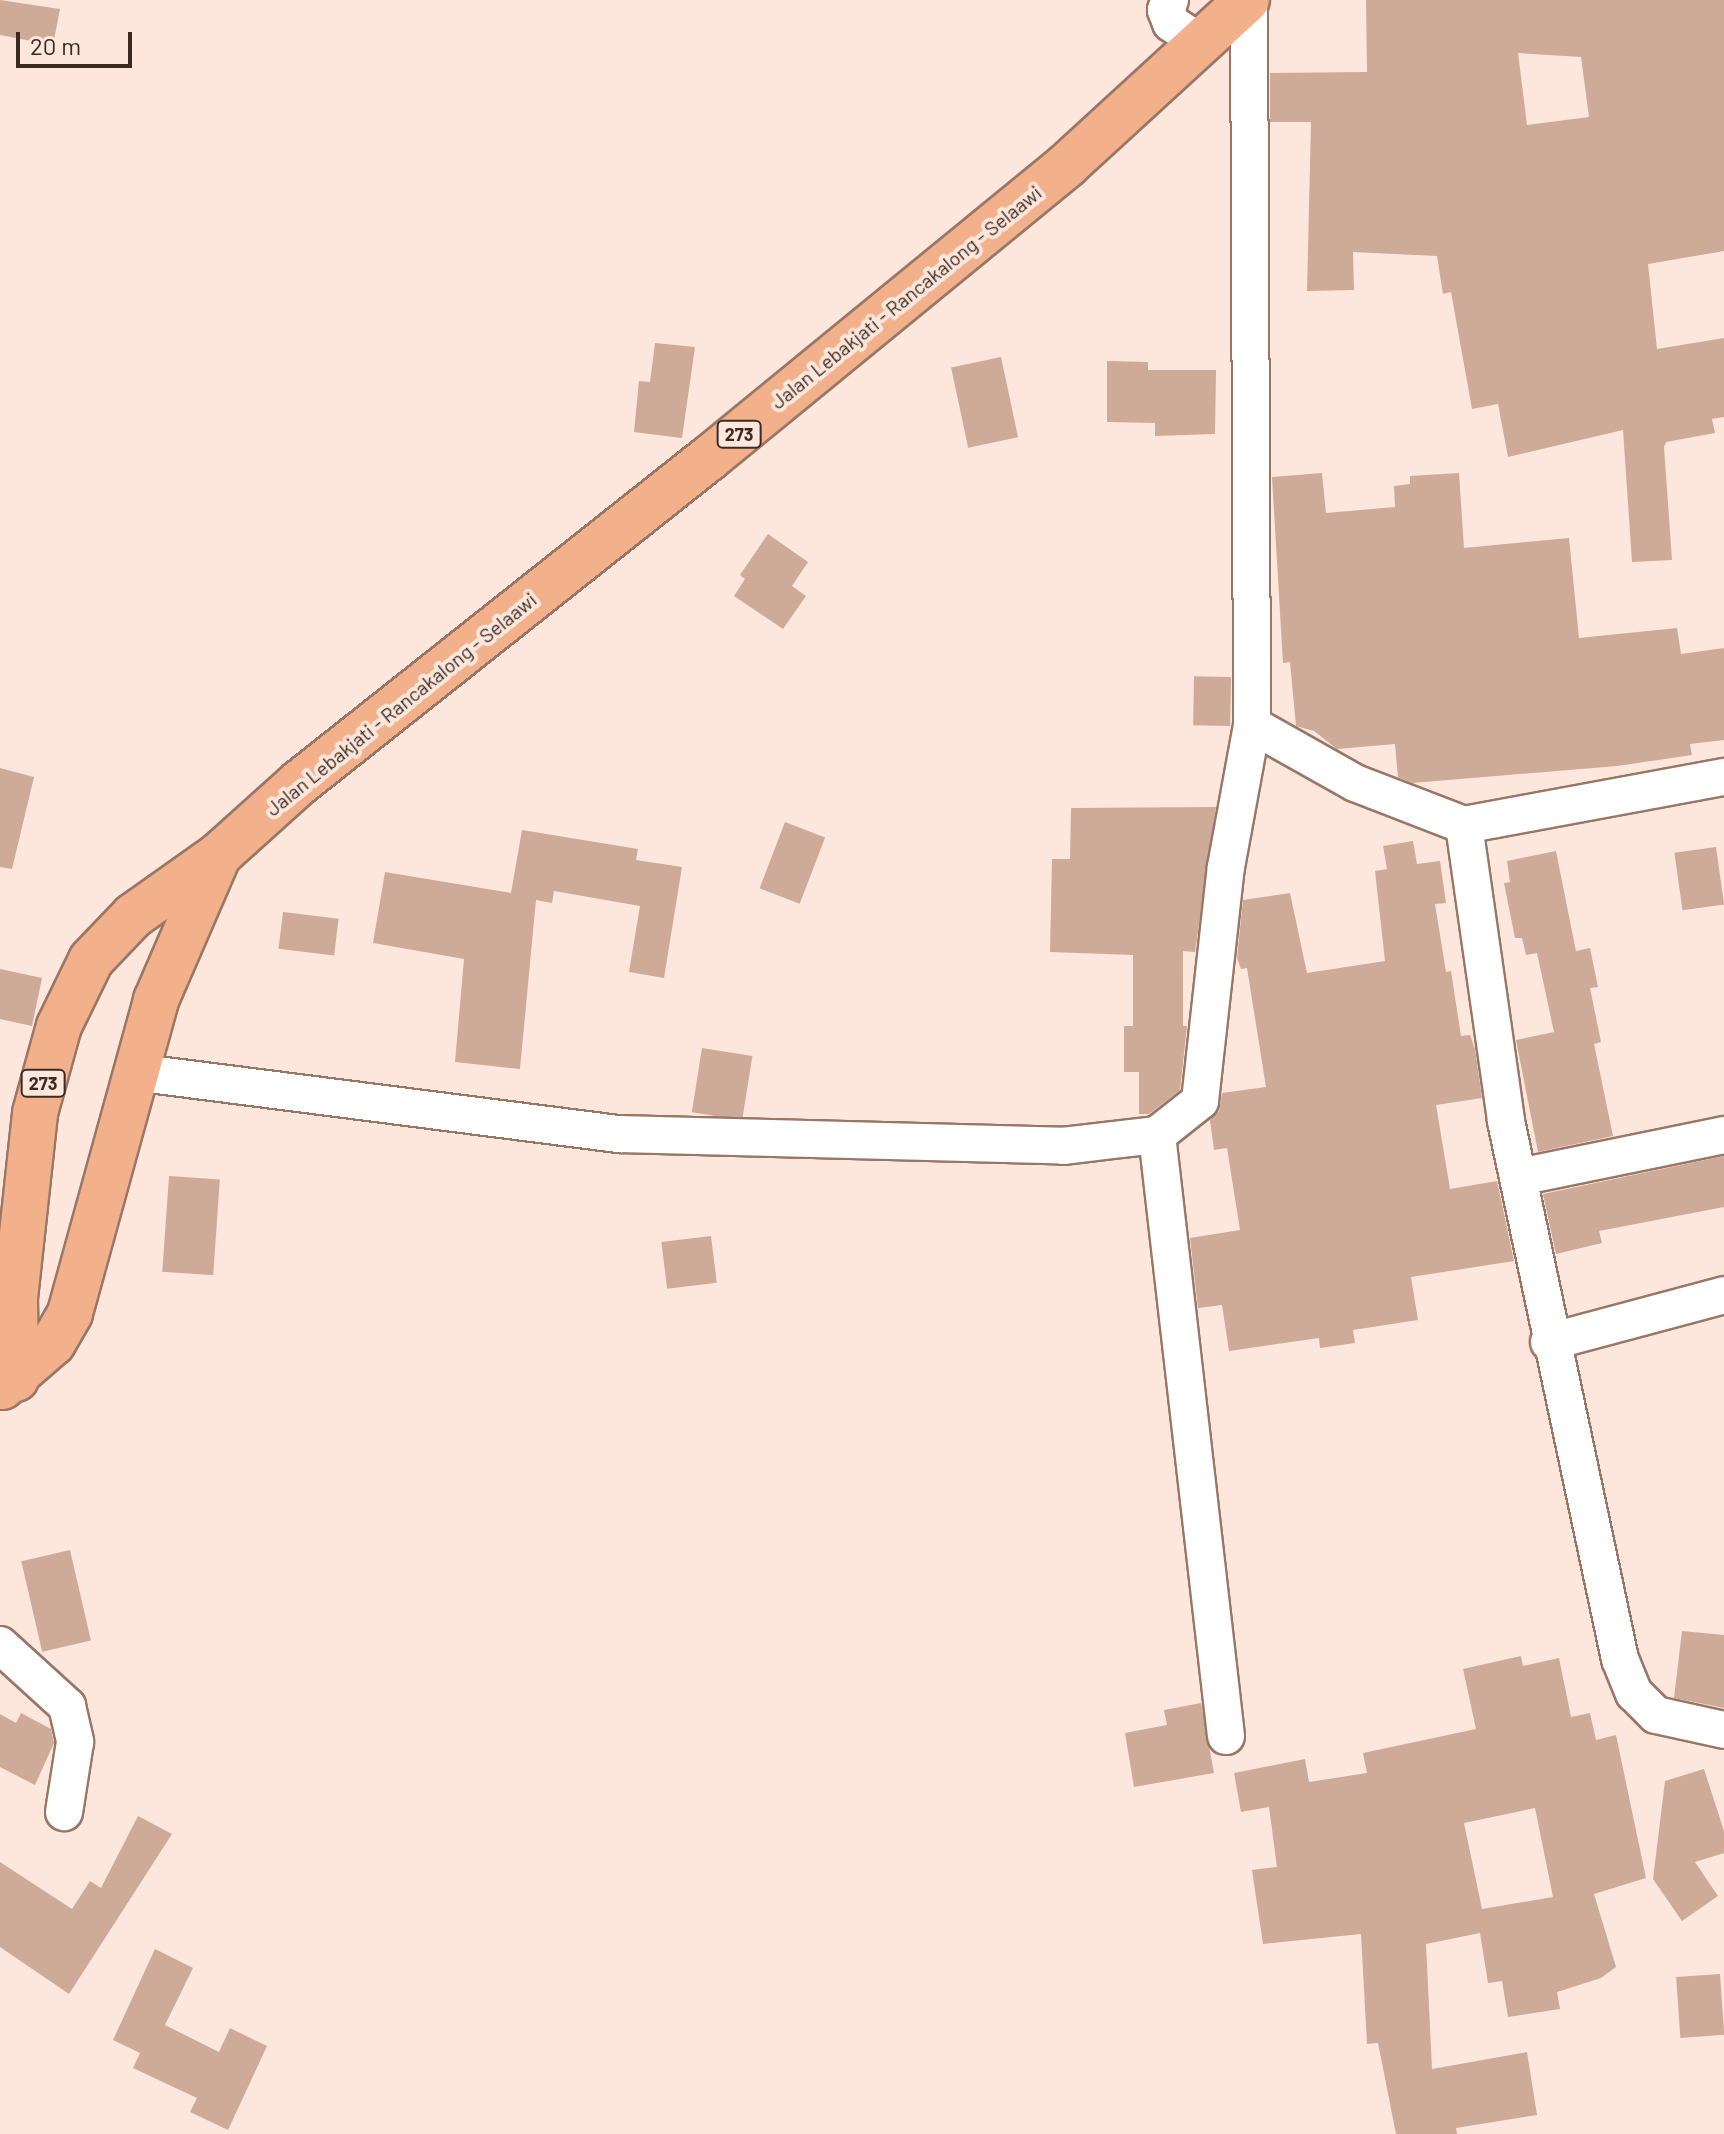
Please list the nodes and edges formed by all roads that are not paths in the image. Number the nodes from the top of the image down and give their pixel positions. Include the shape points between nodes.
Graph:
1 (1170, 0) edge
2 (1248, 0) edge
3 (1198, 41) junction
4 (1252, 725) junction
5 (1724, 777) edge
6 (1464, 825) junction
7 (219, 855) junction
8 (134, 1072) junction
9 (1157, 1135) junction
10 (1724, 1135) edge
11 (1519, 1177) junction
12 (1724, 1295) edge
13 (1549, 1342) junction
14 (8, 1384) edge
15 (0, 1645) edge
16 (1724, 1730) edge
17 (1226, 1736) dead end
18 (64, 1812) dead end

1 - 3 street via 1166,10 1171,23
2 - 3 main road, Jalan Lebakjati - Rancakalong - Selaawi / 273
2 - 4 street
3 - 7 main road, Jalan Lebakjati - Rancakalong - Selaawi / 273 via 1067,165 299,783
4 - 6 street via 1355,783
4 - 9 street via 1226,867 1200,1101
5 - 6 street
6 - 11 street via 1506,1121
7 - 8 main road, Jalan Lebakjati - Rancakalong - Selaawi / 273 via 176,945
7 - 14 main road, Jalan Lebakjati - Rancakalong - Selaawi / 273 via 133,916 91,960 59,1026 35,1113
8 - 9 street via 619,1134 1063,1146
8 - 14 main road, Jalan Lebakjati - Rancakalong - Selaawi / 273 via 70,1313 53,1343
9 - 17 street
10 - 11 street
11 - 13 street
12 - 13 street
13 - 16 street via 1620,1659 1634,1693 1671,1722
15 - 18 street via 67,1706 75,1742

